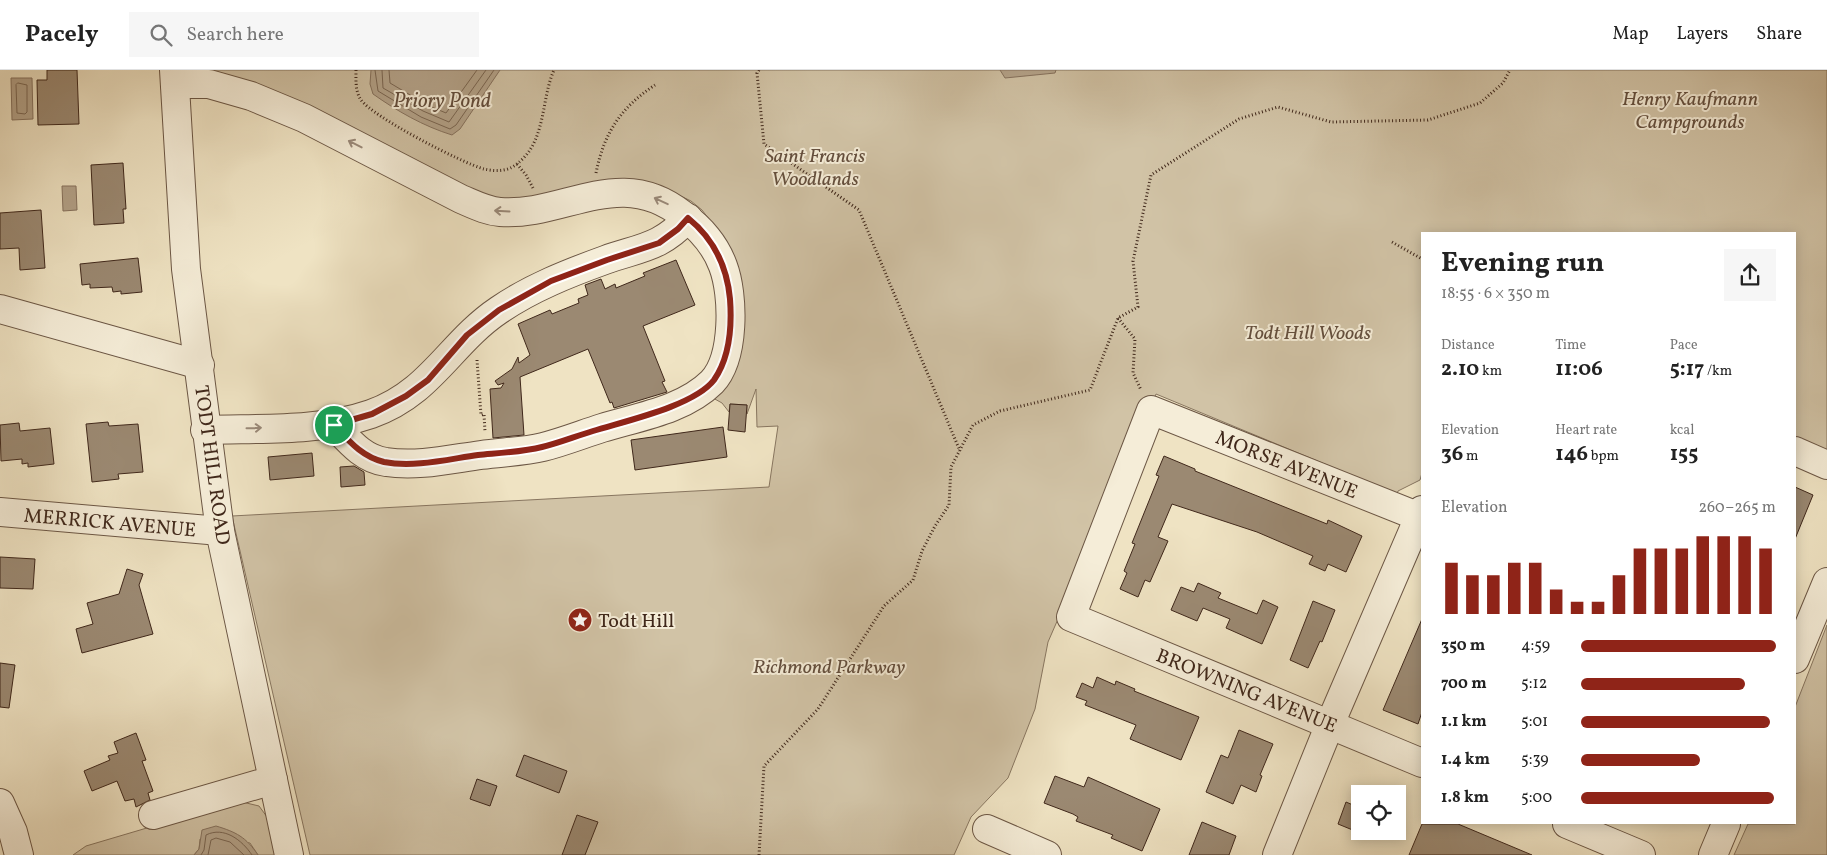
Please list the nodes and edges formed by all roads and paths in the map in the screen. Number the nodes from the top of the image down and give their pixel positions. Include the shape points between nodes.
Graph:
1 (356, 70) edge
2 (554, 70) edge
3 (759, 70) edge
4 (1510, 70) edge
5 (175, 77) edge
6 (655, 85) dead end
7 (591, 196) junction
8 (688, 218) junction
9 (1392, 242) dead end
10 (1421, 258) edge
11 (0, 309) edge
12 (1118, 318) junction
13 (200, 365) junction
14 (477, 368) dead end
15 (1151, 410) junction
16 (334, 425) junction
17 (205, 430) junction
18 (485, 440) dead end
19 (960, 451) junction
20 (1796, 451) edge
21 (1827, 465) edge
22 (0, 512) edge
23 (1421, 515) edge
24 (220, 531) junction
25 (1827, 582) edge
26 (1796, 657) edge
27 (1330, 724) junction
28 (1421, 763) edge
29 (273, 780) junction
30 (0, 803) edge
31 (153, 815) dead end
32 (1567, 824) edge
33 (1726, 824) edge
34 (987, 829) dead end
35 (20, 855) edge
36 (289, 855) edge
37 (759, 855) edge
38 (1047, 855) edge
39 (1277, 855) edge
40 (1641, 855) edge
41 (1713, 855) edge

1 - 2 path via 358,94 368,107 430,145 484,169 499,171 518,163 534,141 542,123
3 - 19 path via 764,144 859,210
4 - 12 path via 1503,83 1480,103 1428,120 1331,122 1278,108 1239,119 1151,175 1133,261 1138,307
7 -> 5 street via 522,212 481,208 304,118 251,96
5 - 13 street, TODT HILL ROAD via 186,269
6 - 7 path via 628,104 616,120 603,150
8 -> 7 street via 660,200 643,194
8 - 16 street via 659,243 551,281 499,310 467,335 428,380 406,396 372,414
8 - 16 street via 718,252 729,285 731,319 729,340 713,381 690,398 662,410 542,447 416,463 387,463 364,454
9 - 10 path
11 - 13 street
12 - 15 path via 1135,339 1133,372
12 - 19 path via 1090,390 1000,412 973,425
13 - 17 street, TODT HILL ROAD
14 - 18 path
15 - 23 street, MORSE AVENUE
15 - 27 street, BROWNING AVENUE via 1071,617
17 -> 16 street
17 - 24 street, TODT HILL ROAD
19 - 37 path via 951,468 949,505 922,552 914,580 884,606 818,709 764,766
20 - 21 street
22 - 24 street, MERRICK AVENUE
23 - 27 street
24 - 29 street, TODT HILL ROAD
25 - 26 street
27 - 28 street, BROWNING AVENUE
27 - 39 street
29 - 31 street
29 - 36 street, TODT HILL ROAD
30 - 35 street
32 - 40 street
33 - 41 street
34 - 38 street

